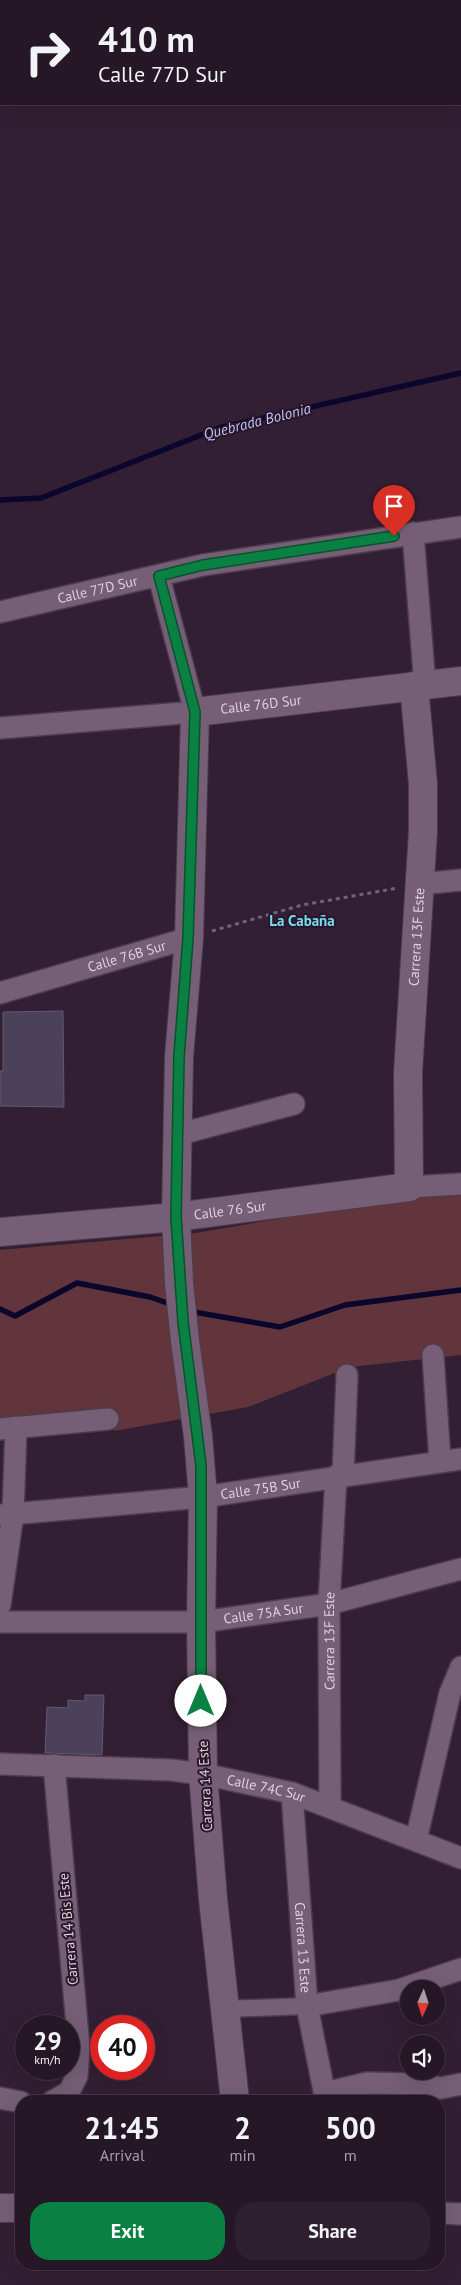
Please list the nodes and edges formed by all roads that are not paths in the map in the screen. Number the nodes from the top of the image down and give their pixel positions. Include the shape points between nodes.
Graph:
1 (461, 527) edge
2 (413, 533) junction
3 (159, 576) junction
4 (0, 612) edge
5 (461, 681) edge
6 (419, 686) junction
7 (195, 712) junction
8 (0, 728) edge
9 (461, 880) edge
10 (420, 884) junction
11 (188, 938) junction
12 (0, 993) edge
13 (294, 1104) dead end
14 (176, 1135) junction
15 (461, 1184) edge
16 (409, 1187) junction
17 (176, 1217) junction
18 (0, 1232) edge
19 (433, 1355) dead end
20 (347, 1375) dead end
21 (108, 1419) dead end
22 (8, 1428) edge
23 (461, 1459) edge
24 (440, 1461) junction
25 (340, 1476) junction
26 (202, 1496) junction
27 (6, 1514) edge
28 (461, 1569) edge
29 (329, 1604) junction
30 (0, 1605) edge
31 (0, 1622) edge
32 (201, 1622) junction
33 (461, 1667) edge
34 (0, 1764) edge
35 (54, 1766) junction
36 (203, 1774) junction
37 (292, 1793) junction
38 (330, 1806) junction
39 (416, 1840) junction
40 (460, 1858) edge
41 (461, 1969) edge
42 (307, 2006) junction
43 (224, 2009) junction
44 (461, 2084) edge
45 (62, 2095) edge
46 (235, 2095) edge
47 (325, 2095) edge
48 (331, 2095) edge
49 (0, 2098) edge
50 (15, 2101) edge
51 (0, 2208) edge
52 (15, 2208) edge
53 (445, 2213) edge
54 (461, 2214) edge

1 - 2 street, Calle 77D Sur
2 - 3 street, Calle 77D Sur via 203,565
2 - 6 street
3 - 4 street, Calle 77D Sur
3 - 7 street, Carrera 14 Este
5 - 6 street, Calle 76D Sur
6 - 7 street, Calle 76D Sur
6 - 10 street, Carrera 13F Este via 423,784
7 - 8 street, Calle 76D Sur
7 - 11 street, Carrera 14 Este
9 - 10 street
10 - 16 street, Carrera 13F Este via 408,1073
11 - 12 street, Calle 76B Sur
11 - 14 street, Carrera 14 Este
13 - 14 street
14 - 17 street, Carrera 14 Este
15 - 16 street, Calle 76 Sur
16 - 17 street, Calle 76 Sur
17 - 18 street, Calle 76 Sur
17 - 26 street, Carrera 14 Este via 179,1283
19 - 24 street
20 - 25 street, Carrera 13F Este
21 - 22 street
22 - 27 street
23 - 24 street, Calle 75B Sur
24 - 25 street, Calle 75B Sur
25 - 26 street, Calle 75B Sur
25 - 29 street, Carrera 13F Este
26 - 27 street, Calle 75B Sur
26 - 32 street, Carrera 14 Este
27 - 30 street
28 - 29 street, Calle 75A Sur
29 - 32 street, Calle 75A Sur
29 - 38 street, Carrera 13F Este
31 - 32 street, Calle 75A Sur
32 - 36 street, Carrera 14 Este
33 - 39 street via 450,1692
34 - 35 street, Calle 74C Sur
35 - 36 street, Calle 74C Sur
35 - 45 street, Carrera 14 Bis Este via 79,2048 76,2076
36 - 37 street, Calle 74C Sur
36 - 43 street, Carrera 14 Este
37 - 38 street, Calle 74C Sur
37 - 42 street, Carrera 13 Este
38 - 39 street, Calle 74C Sur
39 - 40 street, Calle 74C Sur
41 - 42 street via 399,1990
42 - 43 street
42 - 47 street, Carrera 13 Este
43 - 46 street, Carrera 14 Este
44 - 48 street via 441,2088 420,2084 367,2083
49 - 50 street
51 - 52 street
53 - 54 street

